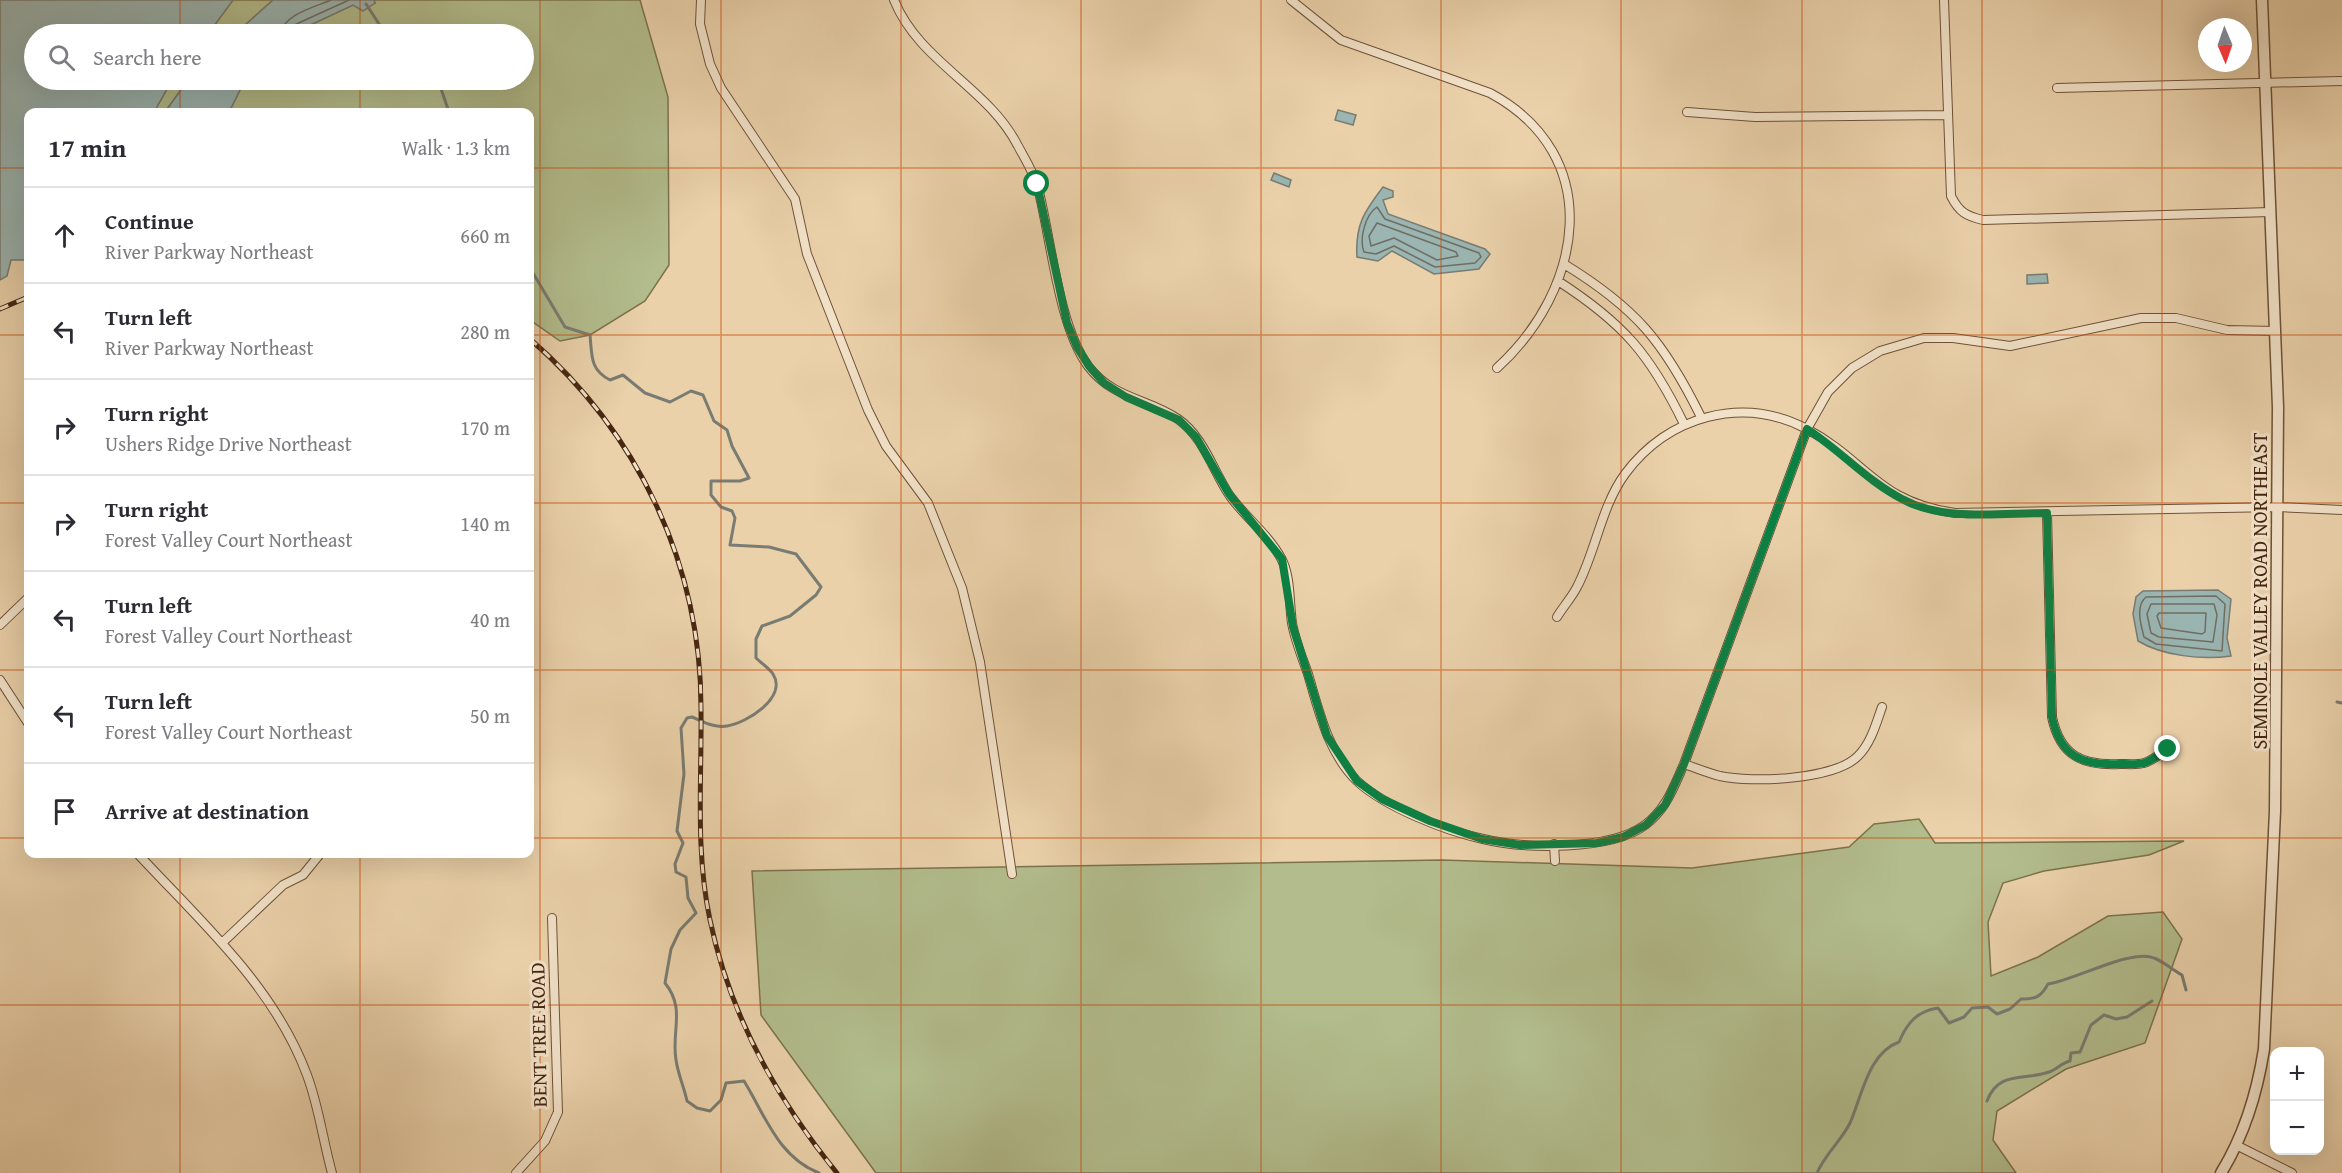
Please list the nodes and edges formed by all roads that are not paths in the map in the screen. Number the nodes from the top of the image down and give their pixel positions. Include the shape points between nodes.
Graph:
1 (701, 0) edge
2 (894, 0) edge
3 (1291, 0) edge
4 (1944, 0) edge
5 (2262, 0) edge
6 (2342, 81) edge
7 (2264, 84) junction
8 (2057, 88) dead end
9 (1688, 112) dead end
10 (1947, 115) junction
11 (2271, 212) junction
12 (1564, 264) junction
13 (1558, 281) junction
14 (2276, 331) junction
15 (1497, 368) dead end
16 (1701, 417) junction
17 (1683, 424) junction
18 (1807, 429) junction
19 (2278, 507) junction
20 (2342, 510) edge
21 (2047, 513) junction
22 (24, 602) edge
23 (1557, 617) dead end
24 (0, 626) edge
25 (0, 680) edge
26 (1882, 707) dead end
27 (24, 717) edge
28 (2168, 749) dead end
29 (1684, 764) junction
30 (1554, 844) junction
31 (142, 858) edge
32 (317, 858) edge
33 (1555, 861) dead end
34 (1012, 874) dead end
35 (552, 918) dead end
36 (223, 942) junction
37 (2238, 1146) junction
38 (333, 1173) edge
39 (516, 1173) edge
40 (2221, 1173) edge
41 (2292, 1173) edge

1 - 34 street via 700,24 710,64 721,88 795,199 807,254 868,410 886,446 928,503 962,588 980,662
2 - 30 street via 924,48 983,99 1015,141 1037,184 1067,323 1089,366 1104,383 1126,397 1185,425 1229,494 1282,559 1293,627 1327,736 1357,781 1382,799 1482,839 1520,845
3 - 12 street via 1341,40 1490,93 1512,105 1533,124 1549,146 1568,190 1569,243
4 - 10 street
5 - 7 street, SEMINOLE VALLEY ROAD NORTHEAST
6 - 7 street
7 - 8 street
7 - 11 street, SEMINOLE VALLEY ROAD NORTHEAST
9 - 10 street via 1755,117
10 - 11 street via 1951,196 1958,210 1969,217 1983,220
11 - 14 street, SEMINOLE VALLEY ROAD NORTHEAST
12 - 13 street
12 - 16 street via 1598,285 1648,330 1669,356
13 - 15 street via 1522,345
13 - 17 street via 1612,318 1635,342 1653,364
14 - 18 street via 2227,330 2176,318 2141,318 2010,345 1924,338 1880,351 1852,368 1828,392
14 - 19 street, SEMINOLE VALLEY ROAD NORTHEAST
16 - 17 street
16 - 18 street via 1748,412 1777,417
17 - 23 street via 1658,438 1624,475 1577,587
18 - 21 street via 1882,487 1928,510
18 - 29 street
19 - 20 street
19 - 21 street
19 - 37 street, SEMINOLE VALLEY ROAD NORTHEAST via 2275,800 2264,1049 2258,1088
21 - 28 street via 2052,717 2056,733 2080,760 2098,765 2144,763
22 - 24 street
25 - 27 street
26 - 29 street via 1870,741 1858,757 1819,776 1739,778
29 - 30 street via 1665,805 1646,825 1623,837 1597,843
30 - 33 street
31 - 36 street
32 - 36 street via 303,875 283,885
35 - 39 street, BENT TREE ROAD via 558,1112 545,1141
36 - 38 street via 285,1028 307,1074
37 - 40 street, SEMINOLE VALLEY ROAD NORTHEAST
37 - 41 street

